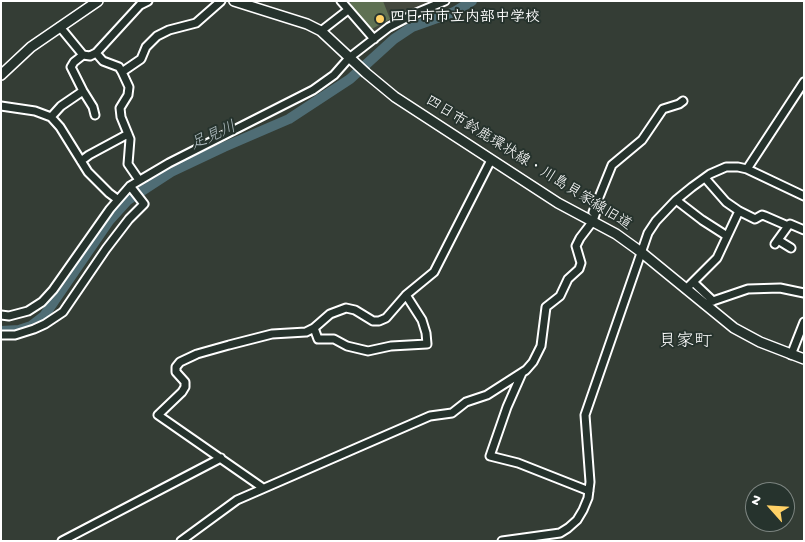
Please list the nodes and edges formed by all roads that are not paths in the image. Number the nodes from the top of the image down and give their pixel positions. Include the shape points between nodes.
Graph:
1 (98, 1) edge
2 (148, 1) edge
3 (222, 1) edge
4 (341, 1) edge
5 (445, 1) edge
6 (238, 2) edge
7 (348, 10) junction
8 (60, 27) junction
9 (321, 31) junction
10 (374, 39) junction
11 (96, 53) junction
12 (83, 54) junction
13 (350, 58) junction
14 (122, 72) junction
15 (1, 75) edge
16 (804, 82) edge
17 (83, 91) junction
18 (683, 101) dead end
19 (1, 106) edge
20 (95, 115) dead end
21 (51, 118) junction
22 (128, 134) junction
23 (491, 160) junction
24 (81, 161) junction
25 (747, 168) junction
26 (704, 178) junction
27 (139, 180) junction
28 (131, 187) junction
29 (804, 196) edge
30 (118, 199) junction
31 (676, 200) junction
32 (739, 211) junction
33 (594, 215) junction
34 (788, 226) junction
35 (804, 230) edge
36 (727, 236) junction
37 (791, 248) dead end
38 (641, 252) junction
39 (689, 286) junction
40 (804, 293) edge
41 (406, 295) junction
42 (708, 303) junction
43 (1, 315) edge
44 (804, 322) edge
45 (314, 328) junction
46 (1, 335) edge
47 (797, 357) edge
48 (522, 373) junction
49 (221, 458) junction
50 (263, 488) junction
51 (589, 491) junction
52 (62, 541) edge
53 (181, 541) edge
54 (502, 541) edge

1 - 8 street
2 - 11 street via 140,5
3 - 14 street via 196,23 157,36 146,47 141,59
4 - 7 street
5 - 10 street via 416,13
6 - 9 street, 四日市鈴鹿環状線・川島貝家線旧道 via 300,21
7 - 9 street
7 - 10 street
8 - 12 street
8 - 15 street via 31,47
9 - 13 street, 四日市鈴鹿環状線・川島貝家線旧道
10 - 13 street
11 - 12 street via 90,56
11 - 14 street
12 - 17 street via 71,67
13 - 23 street, 四日市鈴鹿環状線・川島貝家線旧道 via 395,97
13 - 27 street via 313,90
14 - 22 street via 130,87 120,108
16 - 25 street
17 - 20 street via 94,107
17 - 21 street via 61,106
18 - 33 street via 663,109 640,142 612,165
19 - 21 street via 35,111
21 - 24 street
22 - 24 street
22 - 27 street via 131,144 128,164
23 - 33 street, 四日市鈴鹿環状線・川島貝家線旧道 via 558,203
23 - 41 street via 434,272
24 - 30 street via 97,183
25 - 26 street via 726,167
25 - 29 street
26 - 31 street
26 - 32 street
27 - 28 street
28 - 30 street
28 - 46 street via 144,204 106,249 63,312 34,329 15,335
30 - 43 street via 42,302 28,311
31 - 36 street
31 - 38 street via 650,228
32 - 34 street via 755,219 766,216
32 - 36 street
33 - 38 street, 四日市鈴鹿環状線・川島貝家線旧道
33 - 48 street via 576,246 579,269 568,279 560,296 546,307 541,346 533,362
34 - 35 street
34 - 37 street via 776,242
36 - 39 street via 717,258
38 - 39 street, 四日市鈴鹿環状線・川島貝家線旧道
38 - 51 street via 585,416
39 - 42 street, 四日市鈴鹿環状線・川島貝家線旧道
40 - 42 street via 780,288 748,289
41 - 45 street via 386,318 378,321 346,308 330,314
41 - 45 street via 422,320 427,344 368,351 334,339 318,339
42 - 47 street, 四日市鈴鹿環状線・川島貝家線旧道 via 734,328
44 - 47 street
45 - 49 street via 306,332 272,334 197,354 176,367 185,387 158,415
48 - 50 street via 486,395 466,402 452,413 430,416
48 - 51 street via 490,456 518,463
49 - 50 street
49 - 52 street
50 - 53 street via 237,500
51 - 54 street via 577,520 568,528 553,534

